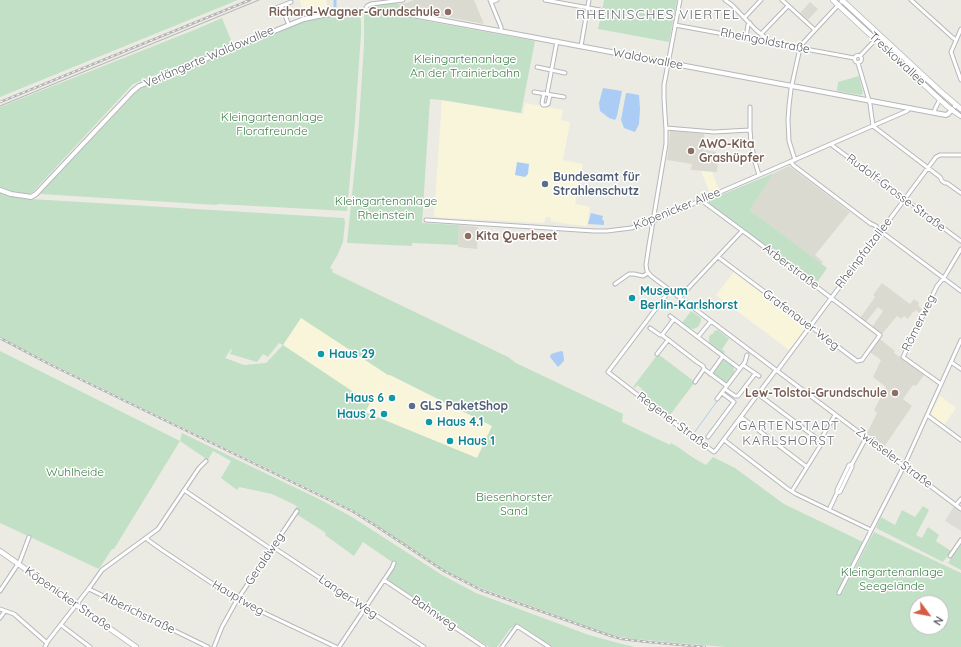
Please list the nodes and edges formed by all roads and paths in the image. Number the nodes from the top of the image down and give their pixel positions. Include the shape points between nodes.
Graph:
1 (368, 0) edge
2 (403, 0) edge
3 (496, 0) edge
4 (545, 0) edge
5 (589, 0) edge
6 (680, 0) edge
7 (725, 0) edge
8 (760, 0) edge
9 (782, 0) edge
10 (833, 0) edge
11 (843, 0) edge
12 (911, 0) edge
13 (490, 1) edge
14 (291, 2) dead end
15 (371, 4) junction
16 (838, 5) junction
17 (281, 6) junction
18 (788, 6) junction
19 (588, 8) junction
20 (271, 10) dead end
21 (363, 10) junction
22 (600, 10) dead end
23 (744, 17) junction
24 (750, 23) junction
25 (289, 24) junction
26 (675, 24) junction
27 (961, 29) edge
28 (815, 30) junction
29 (501, 31) junction
30 (761, 34) junction
31 (746, 38) junction
32 (876, 39) junction
33 (955, 41) junction
34 (557, 42) junction
35 (767, 42) junction
36 (580, 46) junction
37 (800, 48) junction
38 (860, 56) junction
39 (854, 58) junction
40 (668, 62) junction
41 (858, 63) junction
42 (537, 68) dead end
43 (551, 70) junction
44 (565, 73) dead end
45 (961, 80) edge
46 (792, 86) junction
47 (534, 92) dead end
48 (547, 94) junction
49 (564, 97) dead end
50 (940, 99) junction
51 (868, 100) junction
52 (956, 105) junction
53 (750, 107) dead end
54 (910, 108) junction
55 (961, 109) edge
56 (952, 110) junction
57 (934, 113) junction
58 (961, 116) edge
59 (873, 126) junction
60 (666, 128) junction
61 (750, 130) junction
62 (832, 144) junction
63 (961, 155) edge
64 (793, 161) junction
65 (928, 168) junction
66 (759, 175) junction
67 (0, 190) edge
68 (961, 193) edge
69 (703, 199) junction
70 (904, 200) junction
71 (426, 220) dead end
72 (654, 221) junction
73 (879, 230) junction
74 (742, 231) junction
75 (961, 242) edge
76 (961, 249) edge
77 (718, 257) junction
78 (648, 273) junction
79 (944, 279) junction
80 (615, 284) dead end
81 (670, 290) junction
82 (961, 292) edge
83 (680, 297) junction
84 (831, 298) junction
85 (670, 316) dead end
86 (674, 319) junction
87 (711, 321) junction
88 (810, 326) junction
89 (650, 328) dead end
90 (662, 335) junction
91 (880, 335) joint
92 (698, 337) junction
93 (668, 340) junction
94 (961, 340) edge
95 (657, 354) dead end
96 (747, 355) dead end
97 (723, 356) junction
98 (951, 362) junction
99 (743, 365) junction
100 (704, 369) junction
101 (740, 369) junction
102 (961, 369) edge
103 (777, 370) junction
104 (710, 374) junction
105 (755, 374) junction
106 (759, 376) dead end
107 (695, 382) dead end
108 (941, 384) junction
109 (726, 387) junction
110 (722, 393) junction
111 (758, 394) junction
112 (717, 399) dead end
113 (836, 415) junction
114 (927, 415) junction
115 (741, 417) junction
116 (708, 437) dead end
117 (866, 438) junction
118 (724, 440) junction
119 (821, 440) junction
120 (961, 440) edge
121 (206, 461) dead end
122 (904, 466) junction
123 (807, 467) junction
124 (184, 490) junction
125 (792, 491) junction
126 (961, 499) edge
127 (956, 505) junction
128 (961, 509) edge
129 (829, 510) junction
130 (297, 511) dead end
131 (871, 530) junction
132 (29, 537) dead end
133 (146, 538) junction
134 (961, 540) edge
135 (272, 548) junction
136 (0, 551) edge
137 (950, 556) dead end
138 (19, 564) junction
139 (394, 564) dead end
140 (384, 580) junction
141 (89, 589) junction
142 (0, 591) edge
143 (839, 593) dead end
144 (237, 600) junction
145 (76, 605) junction
146 (365, 608) junction
147 (0, 609) edge
148 (5, 611) junction
149 (0, 618) edge
150 (61, 625) junction
151 (47, 643) junction
152 (45, 647) edge
153 (90, 647) edge
154 (136, 647) edge
155 (208, 647) edge
156 (214, 647) edge
157 (337, 647) edge
158 (424, 647) edge
159 (484, 647) edge
160 (502, 647) edge
161 (549, 647) edge

1 - 15 street
2 - 15 street
3 - 13 street
4 - 19 street
5 - 19 street
6 - 26 street
7 - 23 street
8 - 23 street
9 - 18 street
10 - 16 main road, Treskowallee
11 - 16 street
11 - 52 main road, Treskowallee
12 - 33 street
13 - 29 street
14 - 17 street, Verlängerte Waldowallee
15 - 21 street
16 - 28 street
16 - 32 main road, Treskowallee
17 - 20 street, Verlängerte Waldowallee
17 - 25 street, Verlängerte Waldowallee
18 - 28 street
18 - 30 street
19 - 22 street
19 - 36 street
21 - 25 street, Verlängerte Waldowallee via 304,18
21 - 29 street, Waldowallee via 391,11
23 - 24 street
24 - 30 street
24 - 31 street
25 - 67 street, Verlängerte Waldowallee via 136,88 31,197
26 - 31 street, Rheingoldstraße
26 - 40 street
27 - 33 street
28 - 37 street
29 - 34 street, Waldowallee
30 - 35 street
31 - 35 street, Rheingoldstraße
32 - 38 street
32 - 50 main road, Treskowallee
33 - 45 street via 951,52
34 - 36 street, Waldowallee
34 - 43 street
35 - 37 street, Rheingoldstraße
36 - 40 street, Waldowallee
37 - 39 street, Rheingoldstraße
37 - 46 street
38 - 39 street
38 - 41 street via 861,60
39 - 41 street
40 - 46 street, Waldowallee
40 - 60 street via 664,85
41 - 51 street
42 - 43 street
43 - 44 street
43 - 48 street
46 - 51 street, Waldowallee
46 - 64 street via 788,123
47 - 48 street
48 - 49 street
50 - 56 main road, Treskowallee
50 - 57 street
51 - 54 street, Waldowallee
51 - 59 street
52 - 55 main road, Treskowallee
52 - 56 street
53 - 61 street
54 - 57 street, Waldowallee
54 - 59 street, Köpenicker Allee via 908,112
56 - 57 street, Waldowallee via 946,115
56 - 58 main road, Treskowallee
59 - 62 street, Köpenicker Allee
59 - 65 street
60 - 61 street via 714,132
60 - 72 street
61 - 66 street
62 - 64 street, Köpenicker Allee
62 - 70 street, Rudolf-Grosse-Straße
63 - 65 street, Rheinpfalzallee via 938,155
64 - 66 street, Köpenicker Allee
64 - 73 street via 793,164
65 - 68 street
65 - 70 street, Rheinpfalzallee
66 - 69 street, Köpenicker Allee
69 - 72 street, Köpenicker Allee
69 - 74 street, Arberstraße via 704,203
70 - 73 street, Rheinpfalzallee
70 - 75 street, Rudolf-Grosse-Straße
71 - 72 street, Köpenicker Allee via 599,231 631,228
72 - 78 street via 646,265
73 - 79 street
73 - 84 street, Rheinpfalzallee
74 - 77 street
74 - 84 street, Arberstraße
76 - 79 street, Römerweg
77 - 83 street
77 - 88 street, Grafenauer Weg
78 - 80 street via 643,276 629,274
78 - 81 street, Zwieseler Straße
79 - 82 street
79 - 108 street, Römerweg via 937,286 902,357
81 - 83 street, Zwieseler Straße
81 - 118 street, Regener Straße via 608,372 712,451 714,452
83 - 87 street, Zwieseler Straße
84 - 88 street, Rheinpfalzallee
84 - 91 street, Arberstraße
85 - 86 street
86 - 90 street
86 - 92 street
87 - 92 street
87 - 103 street, Zwieseler Straße
88 - 91 street, Grafenauer Weg via 857,361 862,360
88 - 103 street, Rheinpfalzallee
89 - 90 street
90 - 93 street
92 - 97 street
93 - 95 street
93 - 100 street
94 - 98 street
96 - 99 street
97 - 101 street
97 - 104 street
98 - 102 street
98 - 108 street
99 - 101 street
99 - 105 street
100 - 104 street
100 - 107 street
101 - 109 street
103 - 111 street, Regener Straße
103 - 113 street, Zwieseler Straße
104 - 109 street
105 - 106 street
105 - 109 street via 738,396
108 - 114 street
109 - 110 street
110 - 112 street
110 - 116 street via 734,402
111 - 115 street, Regener Straße
111 - 119 street
113 - 117 street, Zwieseler Straße
113 - 119 street
114 - 120 street
114 - 122 street
115 - 118 street, Regener Straße
115 - 123 street
117 - 122 street, Zwieseler Straße
117 - 129 street
118 - 125 street
119 - 123 street
121 - 124 street
122 - 127 street, Zwieseler Straße
122 - 131 street
123 - 125 street
124 - 133 street via 158,529
124 - 135 street, Langer Weg
125 - 129 street
126 - 127 street
127 - 128 street, Zwieseler Straße
129 - 131 street
130 - 135 street, Geraldweg
131 - 143 street
132 - 138 street
133 - 141 street via 102,570
133 - 144 street, Hauptweg
134 - 137 street
135 - 144 street, Geraldweg
135 - 146 street, Langer Weg
136 - 138 main road, Köpenicker Straße
138 - 142 street
138 - 145 main road, Köpenicker Straße
139 - 140 street
140 - 146 street
140 - 159 street, Bahnweg
141 - 145 street
141 - 155 street, Alberichstraße
144 - 156 street, Geraldweg
144 - 157 street, Hauptweg
145 - 150 street
145 - 154 main road, Köpenicker Straße
146 - 157 street
146 - 158 street, Langer Weg
147 - 148 street
148 - 149 street
148 - 151 street via 14,614
150 - 151 street
150 - 153 street
151 - 152 street
160 - 161 street via 517,626

